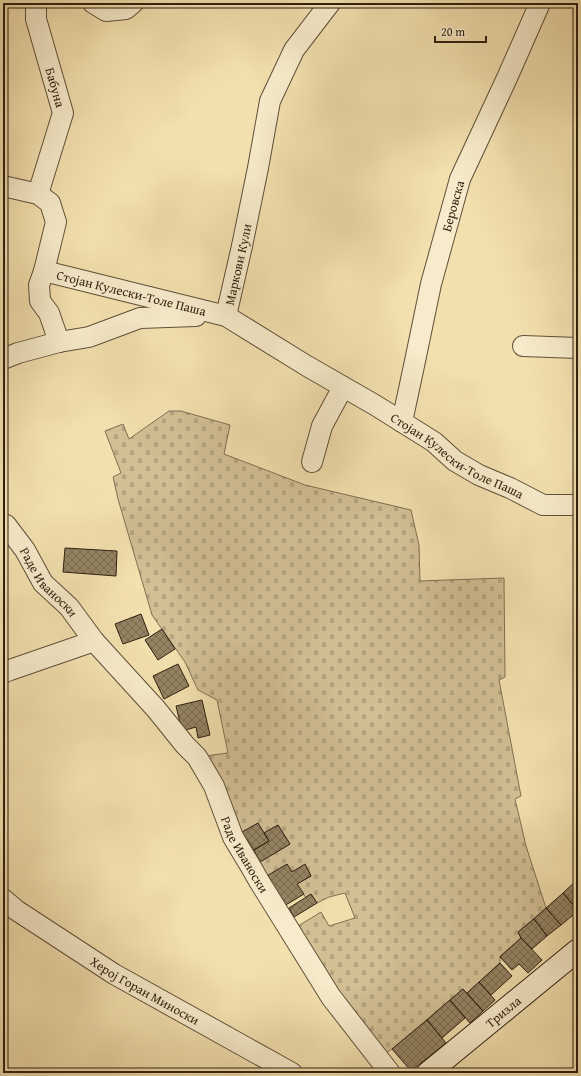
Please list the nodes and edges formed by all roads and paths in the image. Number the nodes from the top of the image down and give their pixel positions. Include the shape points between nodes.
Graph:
1 (36, 3) edge
2 (93, 3) edge
3 (133, 3) edge
4 (330, 3) edge
5 (540, 3) edge
6 (3, 186) edge
7 (38, 194) junction
8 (44, 271) junction
9 (226, 316) junction
10 (59, 342) junction
11 (522, 346) dead end
12 (578, 348) edge
13 (3, 359) edge
14 (343, 387) junction
15 (402, 422) junction
16 (312, 462) dead end
17 (578, 505) edge
18 (3, 524) edge
19 (94, 641) junction
20 (3, 673) edge
21 (3, 899) edge
22 (578, 950) edge
23 (292, 1073) edge
24 (390, 1073) edge
25 (428, 1073) edge

1 - 7 street, Бабуна via 36,19 63,112
2 - 3 street via 106,11 126,9
4 - 9 street, Маркови Кули via 294,50 270,101
5 - 15 street, Беровска via 460,179 431,284
6 - 7 street
7 - 8 street, Стојан Кулески-Толе Паша via 50,203 56,222
8 - 9 street, Стојан Кулески-Толе Паша
8 - 10 street, Стојан Кулески-Толе Паша via 39,285 40,301 49,313
9 - 10 street, Маркови Кули via 140,318 89,337
9 - 14 street, Стојан Кулески-Толе Паша
10 - 13 street, Маркови Кули
11 - 12 street
14 - 15 street, Стојан Кулески-Толе Паша
14 - 16 street via 322,426
15 - 17 street, Стојан Кулески-Толе Паша via 434,442 455,461 479,475 543,505
18 - 19 street, Раде Иваноски via 25,550 43,582 69,607
19 - 20 street
19 - 24 street, Раде Иваноски via 197,757 214,786 233,837 259,881 331,997
21 - 23 street, Херој Горан Миноски via 114,974
22 - 25 street, Тризла

